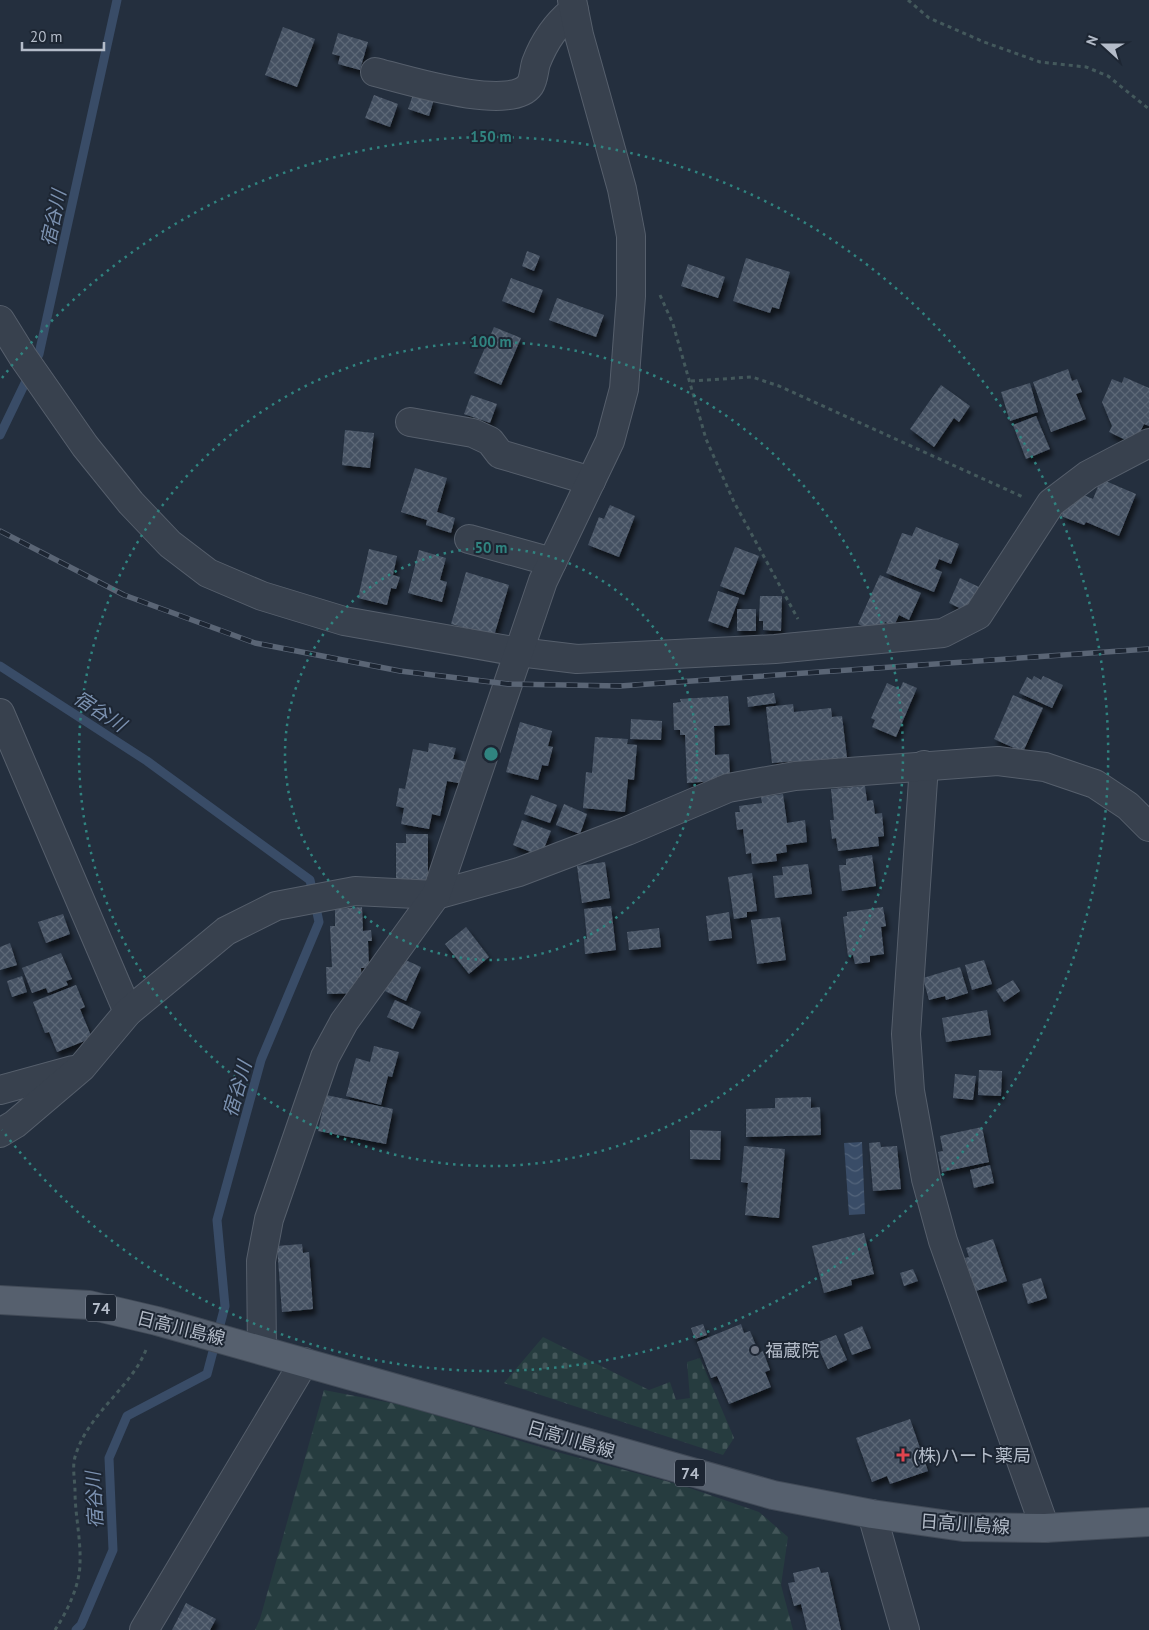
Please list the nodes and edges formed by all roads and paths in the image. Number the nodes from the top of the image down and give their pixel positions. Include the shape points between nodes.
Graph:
1 (908, 0) edge
2 (573, 5) edge
3 (375, 72) dead end
4 (1149, 108) edge
5 (656, 288) dead end
6 (0, 320) edge
7 (691, 381) junction
8 (410, 422) dead end
9 (1149, 443) edge
10 (591, 481) junction
11 (1044, 512) junction
12 (469, 539) dead end
13 (552, 562) junction
14 (812, 646) junction
15 (519, 652) junction
16 (0, 713) edge
17 (924, 765) junction
18 (1149, 827) edge
19 (436, 894) junction
20 (128, 1012) junction
21 (82, 1067) junction
22 (0, 1090) edge
23 (0, 1132) edge
24 (0, 1300) edge
25 (157, 1321) junction
26 (253, 1346) junction
27 (304, 1362) junction
28 (872, 1514) junction
29 (1149, 1522) edge
30 (1045, 1528) junction
31 (55, 1630) edge
32 (144, 1630) edge
33 (905, 1630) edge

1 - 4 path via 929,18 984,42 1040,62 1086,67 1108,76
2 - 3 street via 550,35 536,62 530,85 517,94 505,97 442,89
2 - 10 street via 611,145 630,236 631,296 624,389 610,441
5 - 7 path via 673,324
6 - 15 street via 85,446 130,503 170,544 208,573 262,596 344,621
7 - 11 path via 752,376 779,386 1021,496
7 - 14 path via 706,439 734,502
8 - 10 street via 473,433 490,441 500,454
9 - 11 street via 1088,475
10 - 13 street
11 - 14 street via 978,615 944,633
12 - 13 street
13 - 15 street
14 - 15 street via 578,659
15 - 19 street
16 - 20 street
17 - 18 street via 998,761 1045,767 1095,784 1128,806
17 - 19 street via 794,776 728,788 519,872
17 - 30 street via 906,1034 910,1091 926,1178 943,1241
19 - 20 street via 355,891 276,906 226,931
19 - 26 street via 344,1022 325,1057 269,1218 261,1260
20 - 21 street
21 - 22 street
21 - 23 street via 15,1124
24 - 25 main road, 日高川島線 / 74 via 89,1305
25 - 26 main road, 日高川島線 / 74
25 - 31 path via 143,1359 105,1404 74,1458 80,1565 69,1609
26 - 27 main road, 日高川島線 / 74
27 - 28 main road, 日高川島線 / 74 via 773,1495
27 - 32 street
28 - 30 main road, 日高川島線 / 74 via 963,1527
28 - 33 street
29 - 30 main road, 日高川島線 / 74

